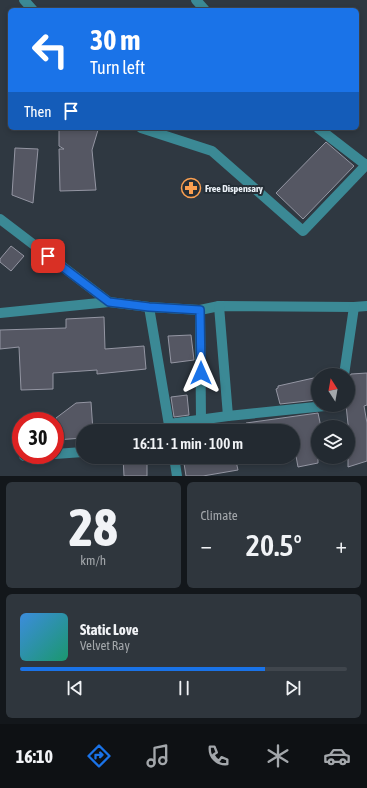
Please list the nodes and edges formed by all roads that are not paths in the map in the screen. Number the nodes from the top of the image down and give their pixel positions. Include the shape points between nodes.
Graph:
1 (24, 0) edge
2 (196, 0) edge
3 (31, 8) edge
4 (202, 8) edge
5 (147, 130) edge
6 (321, 130) edge
7 (366, 165) edge
8 (0, 219) edge
9 (109, 302) junction
10 (219, 306) junction
11 (367, 306) edge
12 (149, 307) junction
13 (354, 307) junction
14 (200, 310) junction
15 (0, 312) edge
16 (345, 368) edge
17 (311, 407) edge
18 (228, 416) junction
19 (201, 420) junction
20 (169, 424) edge
21 (183, 424) edge
22 (76, 452) edge
23 (64, 453) edge
24 (175, 464) edge
25 (178, 476) edge

1 - 3 street
2 - 4 street
5 - 7 street via 212,151 303,231
6 - 7 street
8 - 9 street
9 - 12 street
9 - 15 street
10 - 13 street
10 - 14 street
10 - 18 street
11 - 13 street
12 - 14 street
12 - 20 street
13 - 16 street
14 - 19 street
17 - 18 street
18 - 19 street
19 - 21 street
22 - 23 street
24 - 25 street

